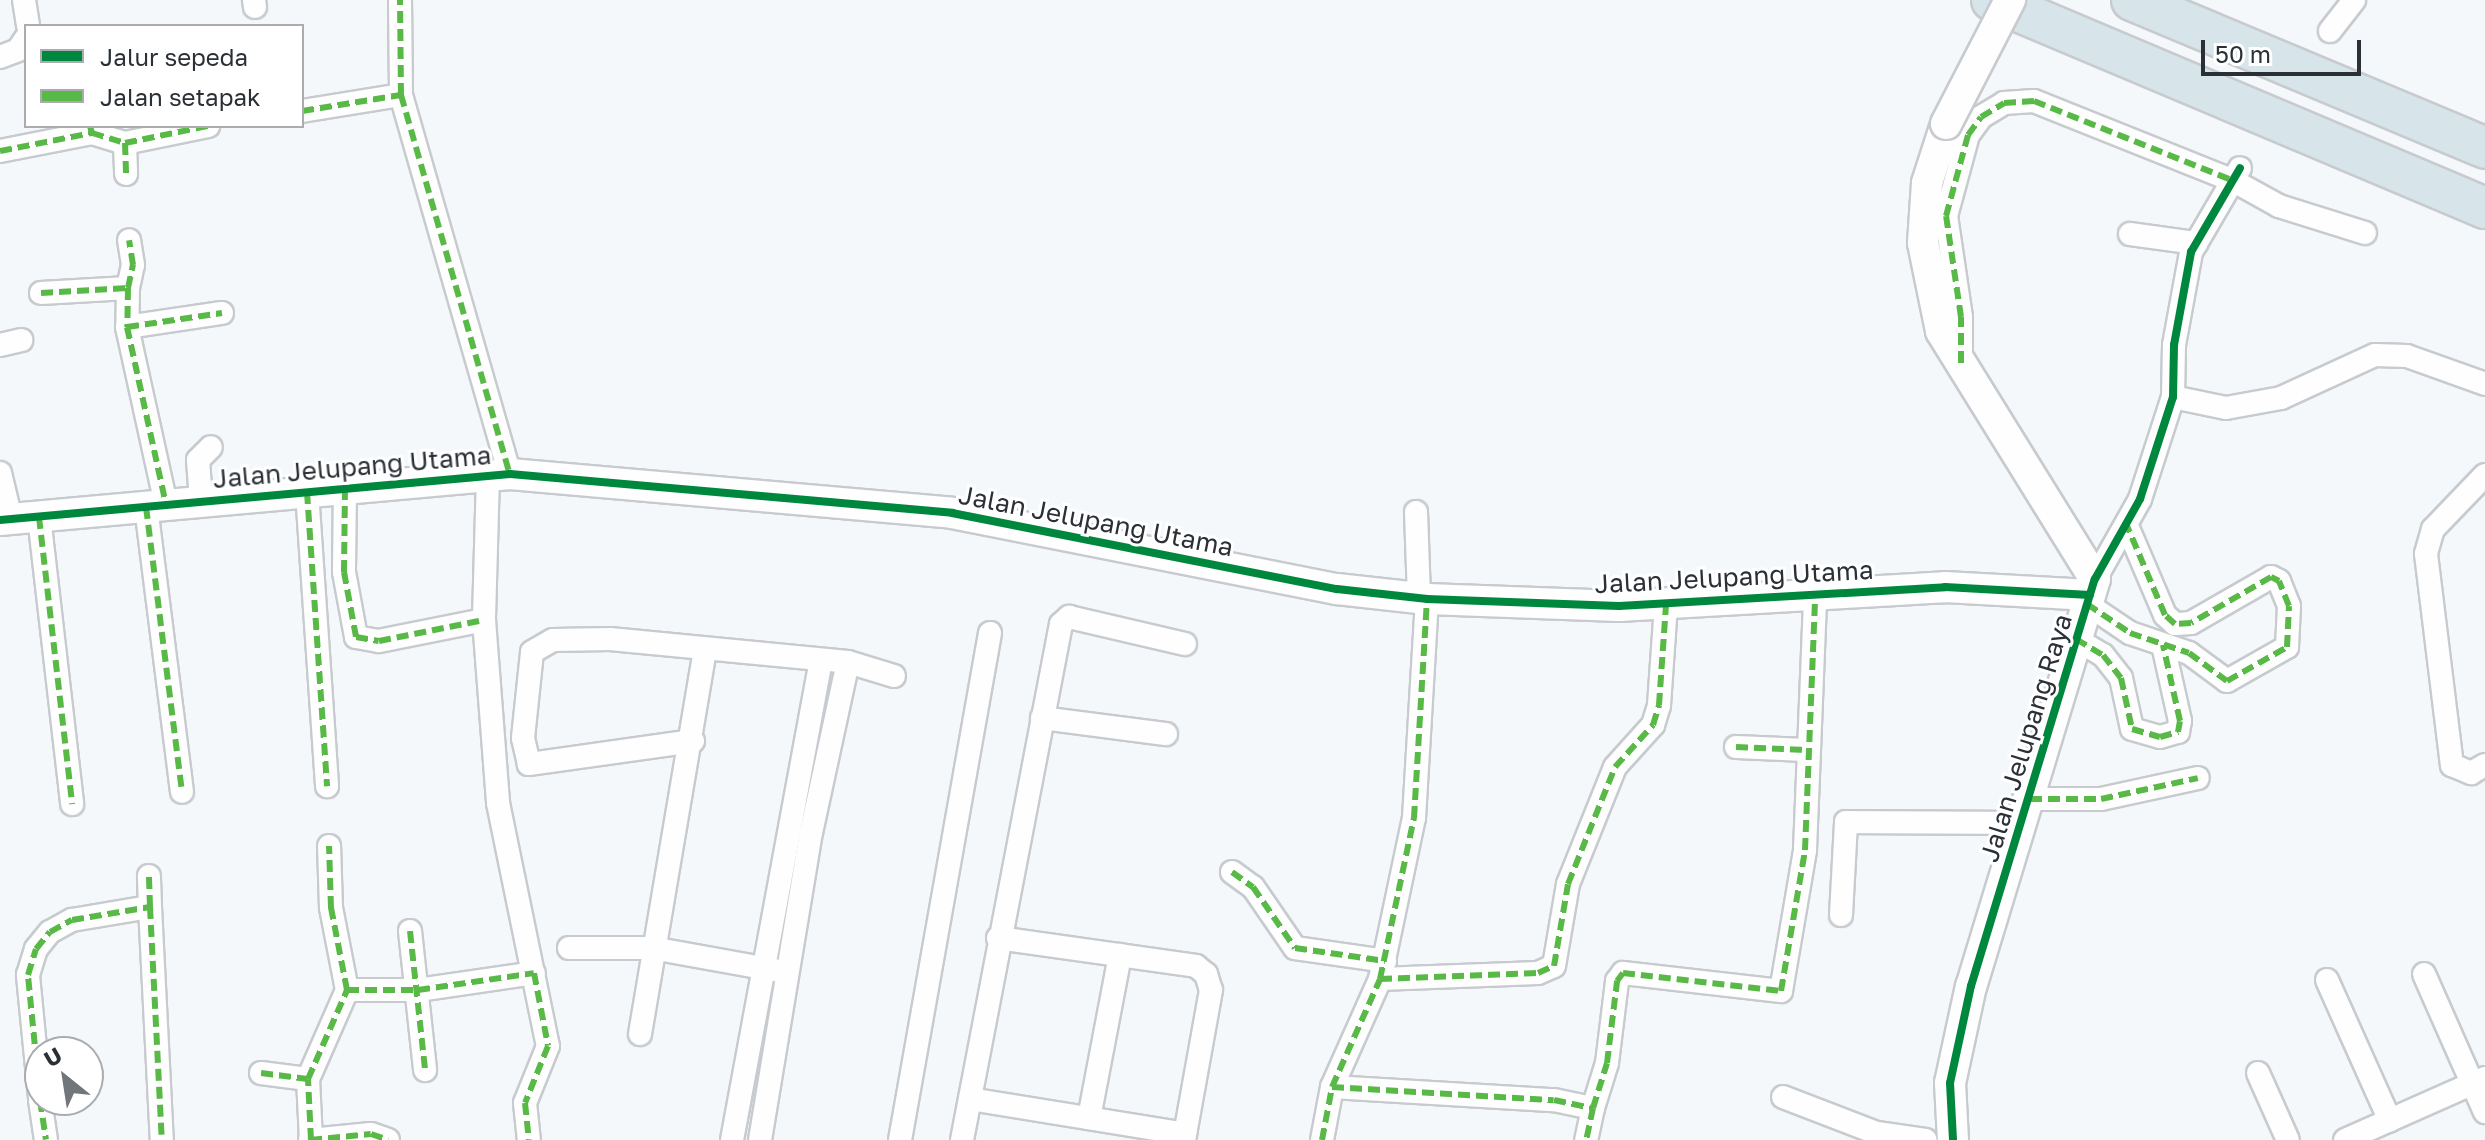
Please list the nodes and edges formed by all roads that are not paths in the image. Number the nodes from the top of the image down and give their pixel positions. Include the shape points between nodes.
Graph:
1 (24, 0) edge
2 (400, 0) edge
3 (1992, 0) edge
4 (2010, 0) edge
5 (2132, 0) edge
6 (2354, 0) edge
7 (28, 24) edge
8 (2330, 31) dead end
9 (24, 41) edge
10 (0, 57) edge
11 (401, 95) junction
12 (304, 111) edge
13 (198, 128) edge
14 (91, 129) edge
15 (125, 143) junction
16 (2485, 148) edge
17 (0, 151) edge
18 (126, 174) dead end
19 (2236, 174) junction
20 (2485, 208) edge
21 (2365, 233) dead end
22 (2130, 234) dead end
23 (129, 240) dead end
24 (2196, 243) junction
25 (128, 288) junction
26 (41, 293) dead end
27 (222, 313) dead end
28 (127, 327) junction
29 (1961, 363) junction
30 (2485, 384) edge
31 (2173, 397) junction
32 (211, 447) dead end
33 (0, 473) edge
34 (499, 475) junction
35 (2485, 475) edge
36 (345, 488) junction
37 (307, 492) junction
38 (201, 500) junction
39 (156, 506) junction
40 (1416, 512) dead end
41 (17, 519) edge
42 (2127, 526) junction
43 (2091, 593) junction
44 (1815, 598) junction
45 (1423, 599) junction
46 (1666, 605) junction
47 (484, 620) junction
48 (990, 633) dead end
49 (2076, 639) junction
50 (1185, 644) dead end
51 (2163, 645) junction
52 (705, 650) junction
53 (821, 660) junction
54 (848, 662) junction
55 (894, 676) dead end
56 (1042, 718) junction
57 (1166, 734) dead end
58 (693, 741) junction
59 (1736, 747) dead end
60 (1806, 750) junction
61 (2485, 765) edge
62 (2198, 778) dead end
63 (327, 786) dead end
64 (182, 792) dead end
65 (72, 804) dead end
66 (2025, 811) junction
67 (329, 846) dead end
68 (1232, 872) dead end
69 (149, 876) dead end
70 (150, 907) junction
71 (1841, 915) dead end
72 (410, 931) dead end
73 (998, 938) junction
74 (569, 948) dead end
75 (652, 948) junction
76 (1120, 955) junction
77 (761, 969) junction
78 (1383, 970) junction
79 (789, 971) junction
80 (534, 973) junction
81 (2424, 974) dead end
82 (2327, 980) dead end
83 (347, 990) junction
84 (418, 990) junction
85 (640, 1034) dead end
86 (34, 1036) edge
87 (425, 1070) dead end
88 (261, 1073) dead end
89 (2258, 1073) dead end
90 (308, 1079) junction
91 (2479, 1080) edge
92 (1332, 1087) junction
93 (1783, 1097) dead end
94 (970, 1099) junction
95 (1593, 1108) junction
96 (2485, 1112) edge
97 (42, 1116) edge
98 (1089, 1118) junction
99 (2390, 1121) junction
100 (1185, 1137) edge
101 (46, 1140) edge
102 (162, 1140) edge
103 (310, 1140) edge
104 (388, 1140) edge
105 (529, 1140) edge
106 (732, 1140) edge
107 (760, 1140) edge
108 (900, 1140) edge
109 (962, 1140) edge
110 (1322, 1140) edge
111 (1586, 1140) edge
112 (1926, 1140) edge
113 (1953, 1140) edge
114 (2288, 1140) edge
115 (2345, 1140) edge

1 - 7 street
2 - 11 street
3 - 20 highway
4 - 29 street, bridge via 1946,124 1927,183 1923,243 1941,331
5 - 16 highway
6 - 8 street
9 - 10 street via 18,50
11 - 12 street
11 - 34 street
13 - 15 street
14 - 15 street
14 - 17 street
15 - 18 street
19 - 21 street via 2279,206
19 - 24 street, Jalan Jelupang Raya
19 - 29 street via 2034,101 2004,103 1981,117 1968,135 1946,216 1961,317
22 - 24 street
23 - 25 street via 133,265
24 - 31 street, Jalan Jelupang Raya via 2174,345
25 - 26 street
25 - 28 street
27 - 28 street
28 - 39 street
29 - 43 street
30 - 31 street via 2407,356 2375,355 2281,398 2226,408
31 - 42 street, Jalan Jelupang Raya
32 - 38 street via 198,460
33 - 41 street
34 - 36 street, Jalan Jelupang Utama
34 - 45 street, Jalan Jelupang Utama via 952,513 1337,589
34 - 47 street
35 - 61 street via 2433,529 2426,554 2452,765 2471,773
36 - 37 street, Jalan Jelupang Utama
36 - 47 street via 344,572 356,637 379,641
37 - 38 street, Jalan Jelupang Utama
37 - 63 street
38 - 39 street, Jalan Jelupang Utama
39 - 41 street, Jalan Jelupang Utama
39 - 64 street
40 - 45 street
41 - 65 street
42 - 43 street, Jalan Jelupang Raya
42 - 51 street via 2165,615 2175,624 2191,623 2271,577 2279,581 2289,606 2287,647 2227,681 2189,653
43 - 44 street, Jalan Jelupang Utama via 1945,587
43 - 49 street, Jalan Jelupang Raya
43 - 51 street via 2130,633
44 - 46 street, Jalan Jelupang Utama
44 - 60 street via 1814,685
45 - 46 street, Jalan Jelupang Utama
45 - 78 street via 1414,818
46 - 78 street via 1653,725 1615,767 1568,884 1554,966 1538,973
47 - 80 street via 499,816
48 - 108 street
49 - 51 street via 2103,655 2121,678 2132,729 2160,737 2178,732 2180,721
49 - 66 street, Jalan Jelupang Raya
50 - 56 street via 1069,617 1061,624
52 - 53 street
52 - 58 street
52 - 58 street via 610,639 553,640 532,652 523,738 529,764
53 - 54 street
53 - 77 street
54 - 55 street
54 - 79 street via 811,833
56 - 57 street
56 - 73 street
58 - 75 street
59 - 60 street
60 - 95 street via 1805,850 1781,991 1623,973 1617,981 1607,1063
62 - 66 street
66 - 71 street via 1846,822
66 - 113 street, Jalan Jelupang Raya via 1971,986 1950,1083
67 - 83 street via 331,908
68 - 78 street via 1253,887 1295,948
69 - 70 street
70 - 86 street via 72,920 50,932 36,949 28,975
70 - 102 street
72 - 84 street
73 - 76 street
73 - 94 street
74 - 75 street
75 - 77 street
75 - 85 street
76 - 98 street
76 - 100 street via 1196,966 1211,982
77 - 79 street
77 - 106 street
78 - 92 street
79 - 107 street
80 - 84 street
80 - 105 street via 548,1046 525,1103
81 - 91 street
82 - 99 street
83 - 84 street
83 - 90 street
84 - 87 street
88 - 90 street
89 - 114 street
90 - 103 street
91 - 96 street
91 - 99 street
92 - 95 street via 1554,1100
92 - 110 street
93 - 112 street via 1877,1133
94 - 98 street
94 - 109 street
95 - 111 street
97 - 101 street
98 - 100 street
99 - 115 street
103 - 104 street via 371,1134

